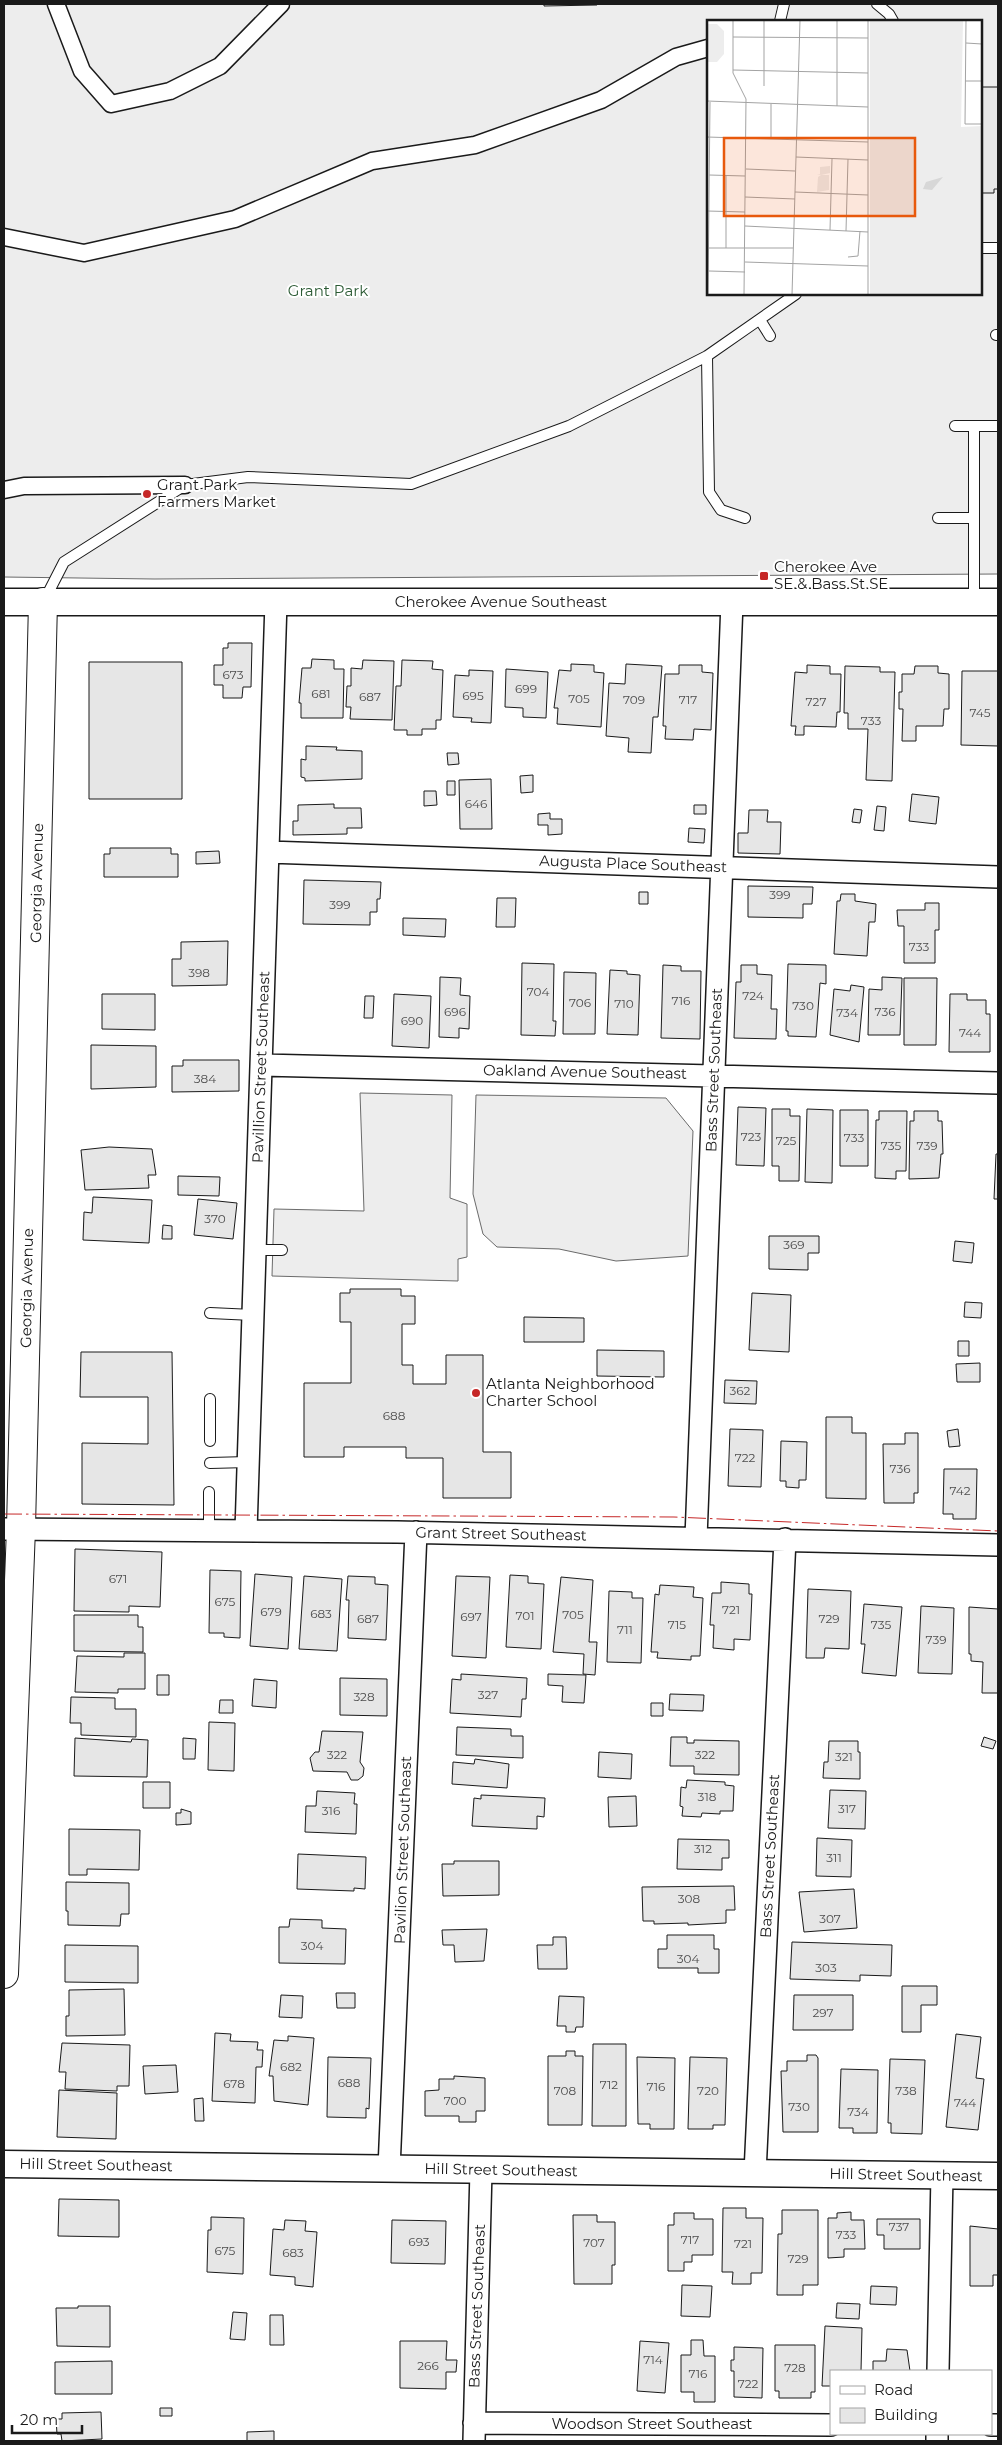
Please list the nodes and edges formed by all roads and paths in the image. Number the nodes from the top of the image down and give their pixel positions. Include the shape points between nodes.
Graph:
1 (56, 4) edge
2 (281, 4) edge
3 (784, 4) edge
4 (877, 4) edge
5 (780, 20) edge
6 (892, 20) edge
7 (707, 48) edge
8 (4, 237) edge
9 (982, 248) edge
10 (998, 248) edge
11 (795, 295) edge
12 (760, 320) junction
13 (770, 336) dead end
14 (707, 356) junction
15 (955, 426) dead end
16 (974, 426) junction
17 (998, 426) edge
18 (185, 485) junction
19 (4, 490) edge
20 (745, 518) dead end
21 (938, 518) dead end
22 (974, 518) junction
23 (4, 602) edge
24 (43, 602) junction
25 (276, 602) junction
26 (732, 602) junction
27 (986, 602) edge
28 (268, 852) junction
29 (723, 867) junction
30 (998, 877) edge
31 (262, 1065) junction
32 (714, 1075) junction
33 (998, 1083) edge
34 (255, 1250) junction
35 (282, 1250) dead end
36 (210, 1313) dead end
37 (253, 1315) junction
38 (210, 1399) dead end
39 (210, 1440) dead end
40 (248, 1462) junction
41 (210, 1463) dead end
42 (209, 1492) dead end
43 (13, 1528) edge
44 (209, 1530) junction
45 (246, 1531) junction
46 (416, 1532) junction
47 (696, 1538) junction
48 (785, 1539) junction
49 (998, 1544) edge
50 (6, 1851) edge
51 (4, 1974) edge
52 (4, 2164) edge
53 (389, 2169) junction
54 (481, 2170) junction
55 (755, 2173) junction
56 (942, 2175) junction
57 (998, 2176) edge
58 (938, 2370) edge
59 (830, 2425) edge
60 (474, 2432) edge

1 - 2 street via 82,71 111,104 170,91 220,66
3 - 5 lane
4 - 6 lane
7 - 8 street via 676,57 583,107 475,145 372,161 235,219 84,253
9 - 10 lane
11 - 12 lane
12 - 13 lane
12 - 14 lane
14 - 18 lane via 569,426 410,484 248,477
14 - 20 lane via 709,492 721,510
15 - 16 lane
16 - 17 lane
16 - 22 lane
18 - 19 street via 24,486
18 - 24 lane via 64,562
21 - 22 lane
22 - 27 lane
23 - 24 street, Cherokee Avenue Southeast
24 - 25 street, Cherokee Avenue Southeast
24 - 43 main road, Georgia Avenue
25 - 26 street, Cherokee Avenue Southeast
25 - 28 street, Pavillion Street Southeast
26 - 27 street, Cherokee Avenue Southeast
26 - 29 street, Bass Street Southeast
28 - 29 street, Augusta Place Southeast
28 - 31 street, Pavillion Street Southeast
29 - 30 street, Augusta Place Southeast
29 - 32 street, Bass Street Southeast
31 - 32 street, Oakland Avenue Southeast
31 - 34 street, Pavillion Street Southeast
32 - 33 street, Oakland Avenue Southeast
32 - 47 street, Bass Street Southeast
34 - 35 lane
34 - 37 street, Pavillion Street Southeast
36 - 37 lane
37 - 40 street, Pavillion Street Southeast
38 - 39 lane
40 - 41 lane
40 - 45 street, Pavillion Street Southeast
42 - 44 lane
43 - 44 street, Grant Street Southeast
43 - 50 main road, Georgia Avenue
44 - 45 street, Grant Street Southeast
45 - 46 street, Grant Street Southeast
46 - 47 street, Grant Street Southeast
46 - 53 street, Pavilion Street Southeast
47 - 48 street, Grant Street Southeast
48 - 49 street, Grant Street Southeast
48 - 55 street, Bass Street Southeast
50 - 51 main road, Georgia Avenue
52 - 53 street, Hill Street Southeast
53 - 54 street, Hill Street Southeast
54 - 55 street, Hill Street Southeast
54 - 60 street, Bass Street Southeast
55 - 56 street, Hill Street Southeast
56 - 57 street, Hill Street Southeast
56 - 58 street
59 - 60 street, Woodson Street Southeast

